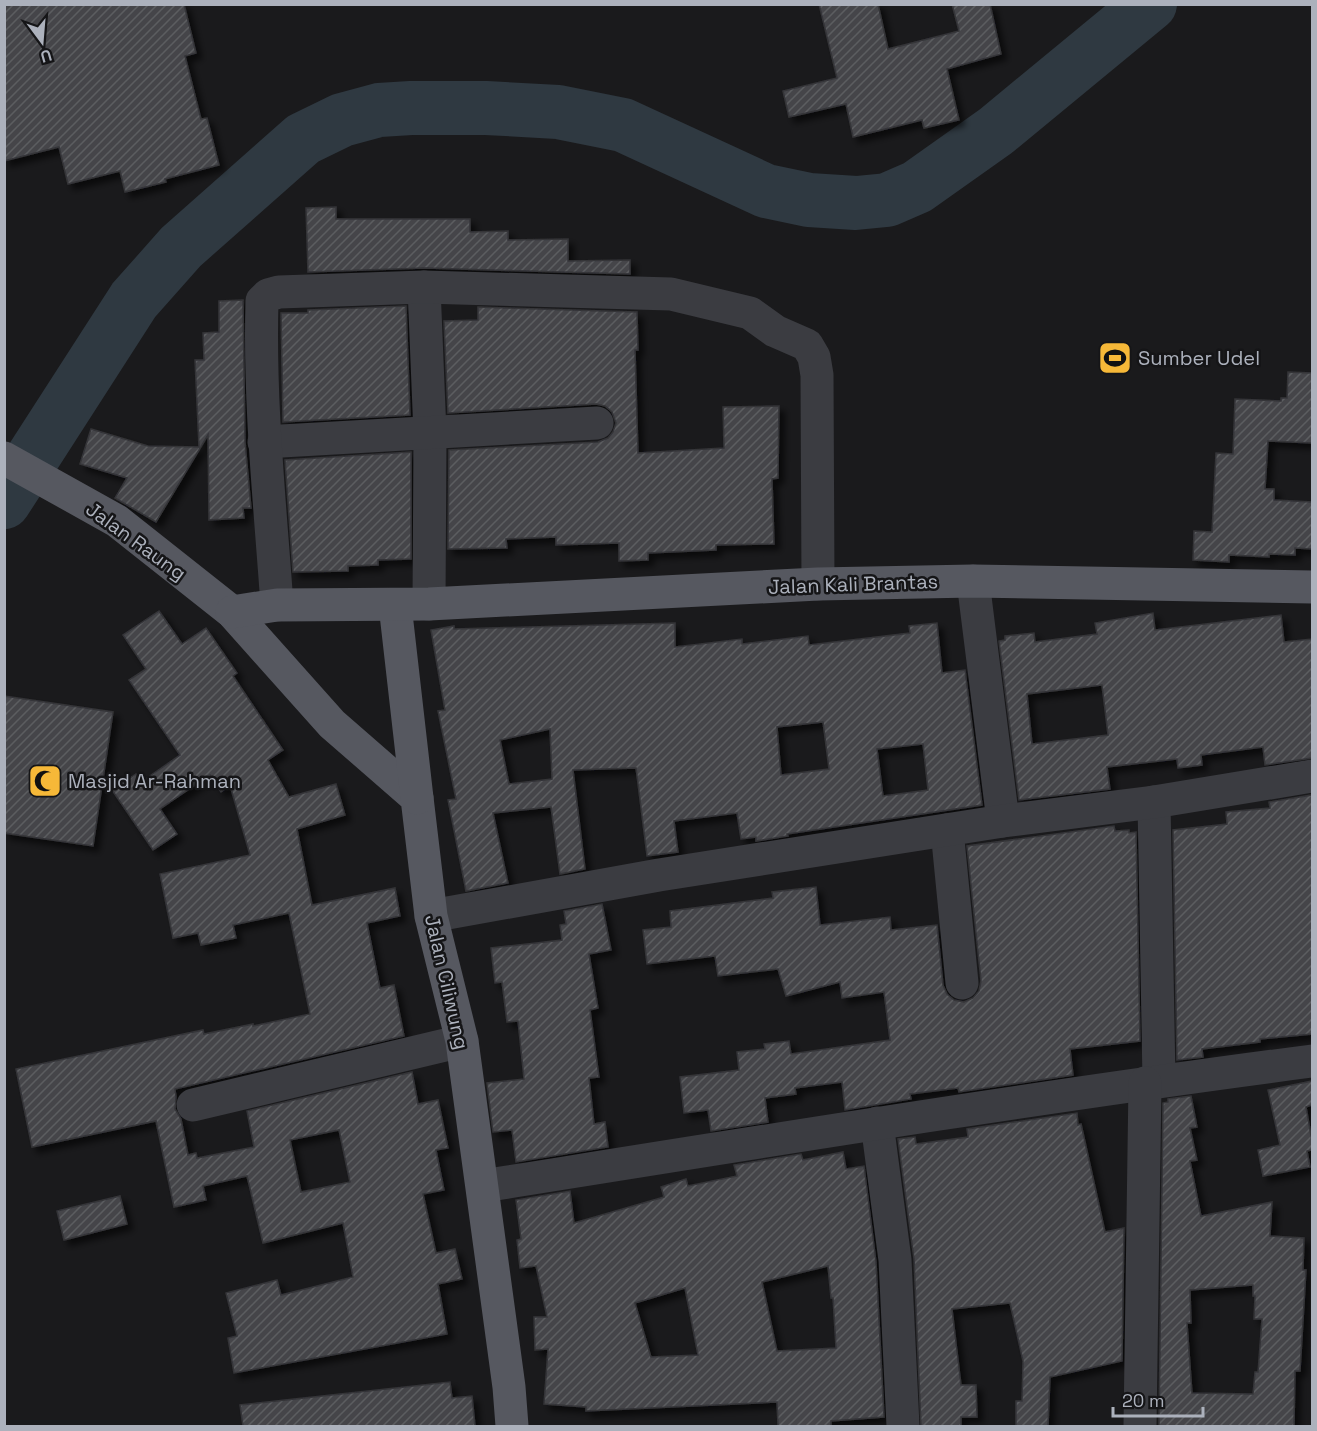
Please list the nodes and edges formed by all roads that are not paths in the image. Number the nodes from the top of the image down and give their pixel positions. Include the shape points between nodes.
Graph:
1 (424, 287) junction
2 (597, 423) dead end
3 (430, 434) junction
4 (264, 442) junction
5 (4, 458) edge
6 (973, 581) junction
7 (818, 584) junction
8 (1312, 586) edge
9 (429, 604) junction
10 (277, 605) junction
11 (394, 605) junction
12 (232, 612) junction
13 (1312, 776) edge
14 (417, 798) junction
15 (1154, 802) junction
16 (1003, 821) junction
17 (947, 830) junction
18 (431, 916) junction
19 (962, 983) dead end
20 (462, 1041) junction
21 (1312, 1061) edge
22 (1152, 1082) junction
23 (193, 1106) dead end
24 (877, 1123) junction
25 (483, 1186) junction
26 (512, 1426) edge
27 (903, 1426) edge
28 (1140, 1426) edge

1 - 3 street
1 - 4 street via 268,295 262,301
1 - 7 street via 671,294 750,313 775,331 807,345 817,375
2 - 3 street
3 - 4 street
3 - 9 street
4 - 10 street
5 - 12 main road, Jalan Raung via 117,521
6 - 7 main road, Jalan Kali Brantas
6 - 8 main road, Jalan Kali Brantas
6 - 16 street
7 - 9 main road, Jalan Kali Brantas
9 - 11 main road, Jalan Kali Brantas
10 - 11 main road, Jalan Kali Brantas
10 - 12 main road, Jalan Kali Brantas
11 - 14 main road, Jalan Ciliwung
12 - 14 main road via 332,724
13 - 15 street
14 - 18 main road, Jalan Ciliwung
15 - 16 street
15 - 22 street
16 - 17 street
17 - 18 street via 670,873
17 - 19 street
18 - 20 main road, Jalan Ciliwung
20 - 23 street
20 - 25 main road, Jalan Ciliwung
21 - 22 street
22 - 24 street
22 - 28 street
24 - 25 street
24 - 27 street via 895,1260
25 - 26 main road, Jalan Ciliwung

